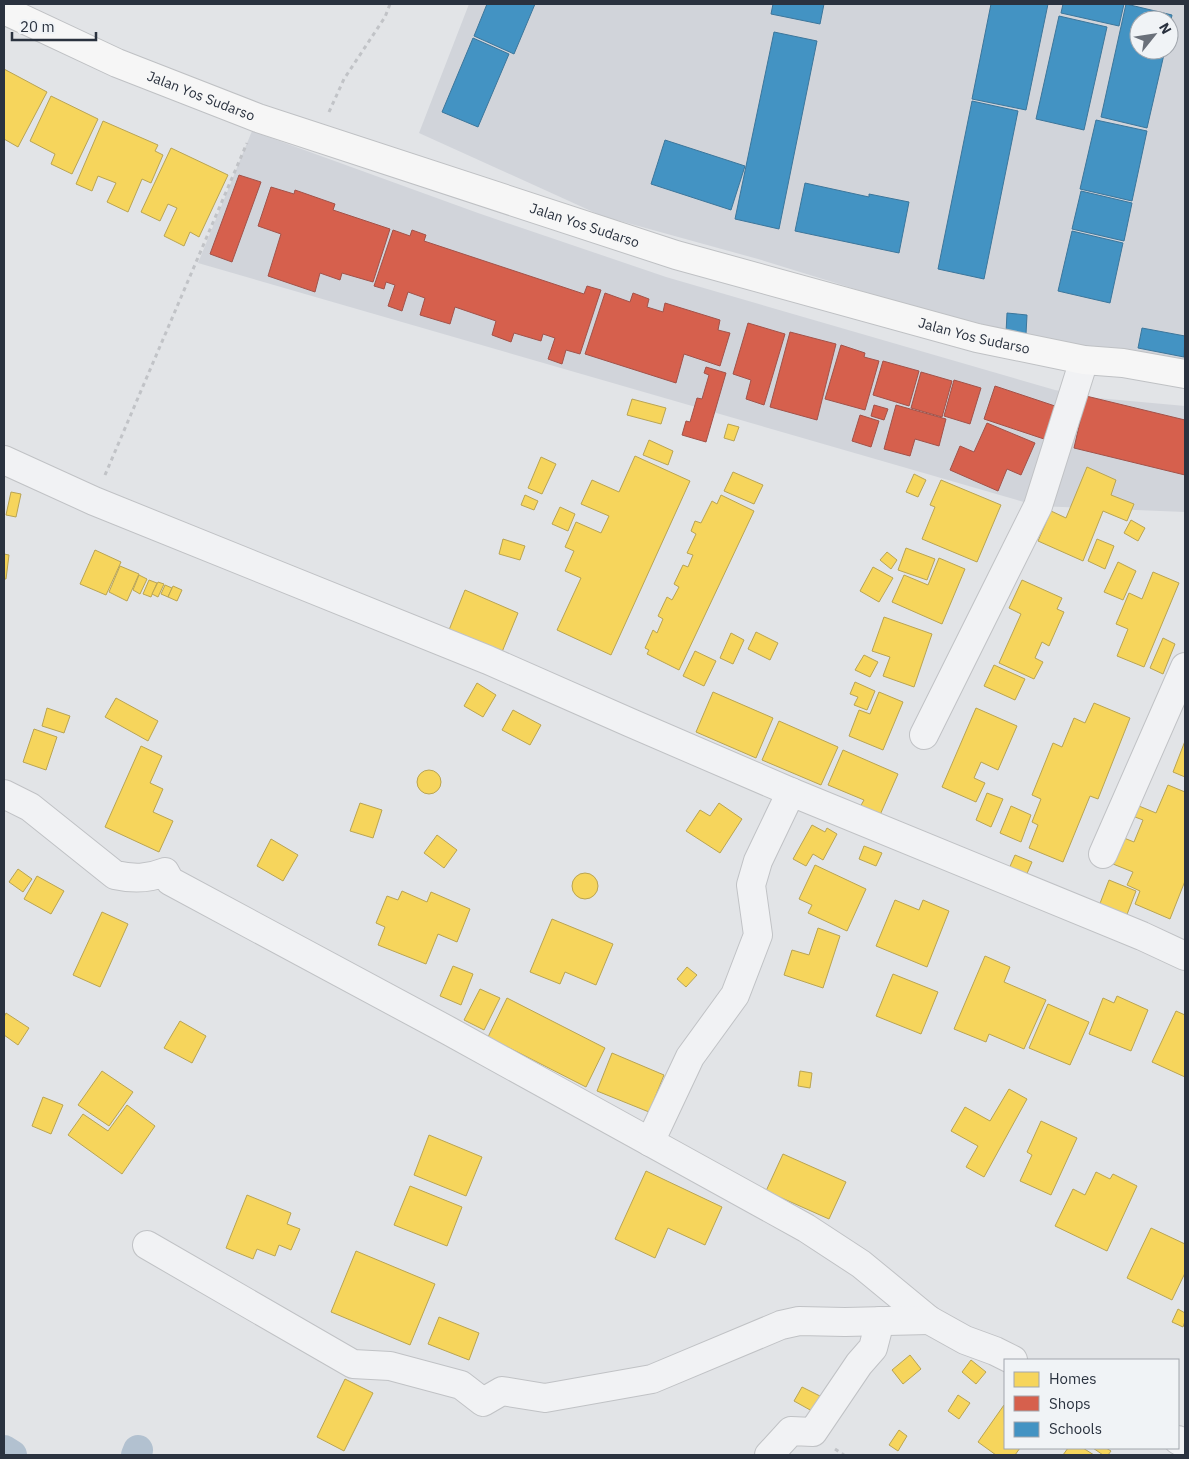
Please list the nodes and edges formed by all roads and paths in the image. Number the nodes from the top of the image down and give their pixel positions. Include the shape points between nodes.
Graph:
1 (390, 4) edge
2 (4, 10) edge
3 (258, 118) junction
4 (318, 138) junction
5 (1084, 360) junction
6 (1185, 374) edge
7 (4, 460) edge
8 (94, 501) junction
9 (1185, 667) edge
10 (924, 735) dead end
11 (791, 792) junction
12 (4, 794) edge
13 (1103, 854) dead end
14 (1185, 956) edge
15 (650, 1142) junction
16 (147, 1245) dead end
17 (929, 1320) junction
18 (880, 1321) junction
19 (1011, 1359) edge
20 (769, 1455) edge

1 - 4 path via 385,17 344,79
2 - 3 main road, Jalan Yos Sudarso via 117,63
3 - 4 main road, Jalan Yos Sudarso
3 - 8 path
4 - 5 main road, Jalan Yos Sudarso via 676,255 977,338
5 - 6 main road, Jalan Yos Sudarso
5 - 10 street via 1038,506
7 - 8 street
8 - 11 street via 488,660
9 - 13 street
11 - 14 street
11 - 15 street via 750,885 758,935 735,995 690,1057
12 - 15 street via 30,807 115,876 151,877 165,872 170,881
15 - 17 street via 806,1228 861,1264
16 - 18 street via 353,1364 390,1366 461,1385 483,1402 502,1391 545,1398 652,1379 781,1325 799,1321
17 - 18 street
17 - 19 street via 965,1340
18 - 20 street via 873,1348 813,1432 791,1431

